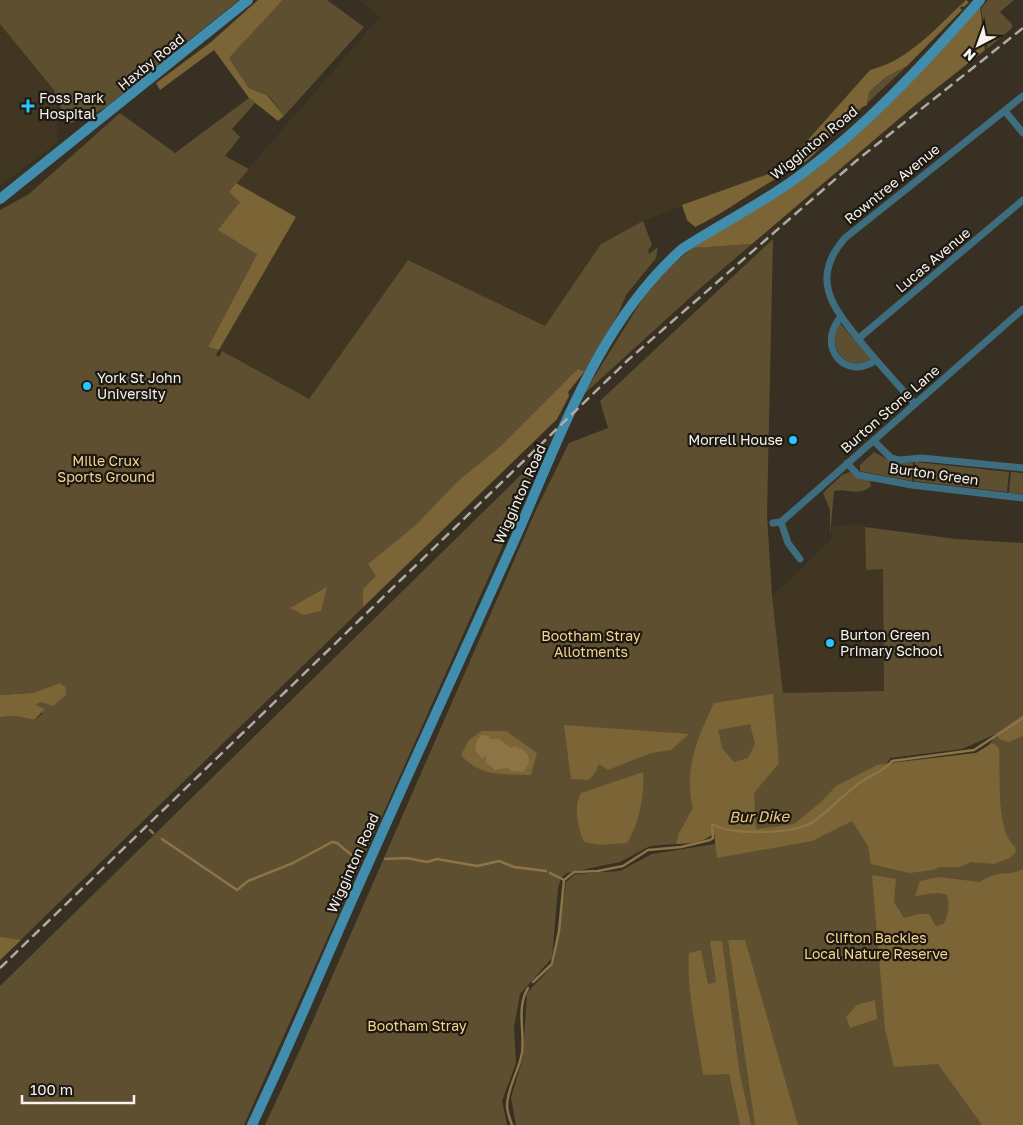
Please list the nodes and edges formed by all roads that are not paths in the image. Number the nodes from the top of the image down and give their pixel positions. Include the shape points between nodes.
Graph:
1 (248, 0) edge
2 (980, 0) edge
3 (1023, 96) edge
4 (1005, 111) junction
5 (1023, 133) edge
6 (0, 200) edge
7 (1023, 200) edge
8 (1023, 309) edge
9 (840, 318) junction
10 (858, 339) junction
11 (876, 360) junction
12 (915, 404) junction
13 (874, 440) junction
14 (847, 463) junction
15 (1023, 468) edge
16 (1023, 498) edge
17 (781, 522) junction
18 (773, 523) dead end
19 (800, 559) dead end
20 (252, 1125) edge

1 - 6 main road, Haxby Road
2 - 20 main road, Wigginton Road via 913,73 823,156 795,179 670,259 636,300 600,354 570,410 540,484
3 - 4 street, Rowntree Avenue
4 - 5 street
4 - 9 street, Rowntree Avenue via 839,245 832,260 828,284 830,299
7 - 10 street, Lucas Avenue
8 - 12 street, Burton Stone Lane
9 - 10 street, Rowntree Avenue
9 - 11 street via 830,334 836,357 856,367
10 - 11 street, Rowntree Avenue
11 - 12 street, Rowntree Avenue
12 - 13 street, Burton Stone Lane
13 - 14 street, Burton Stone Lane
13 - 15 street, Burton Green via 891,458 900,460 922,458
14 - 16 street, Burton Green via 858,475
14 - 17 street, Burton Stone Lane
17 - 18 street
17 - 19 street via 788,543

